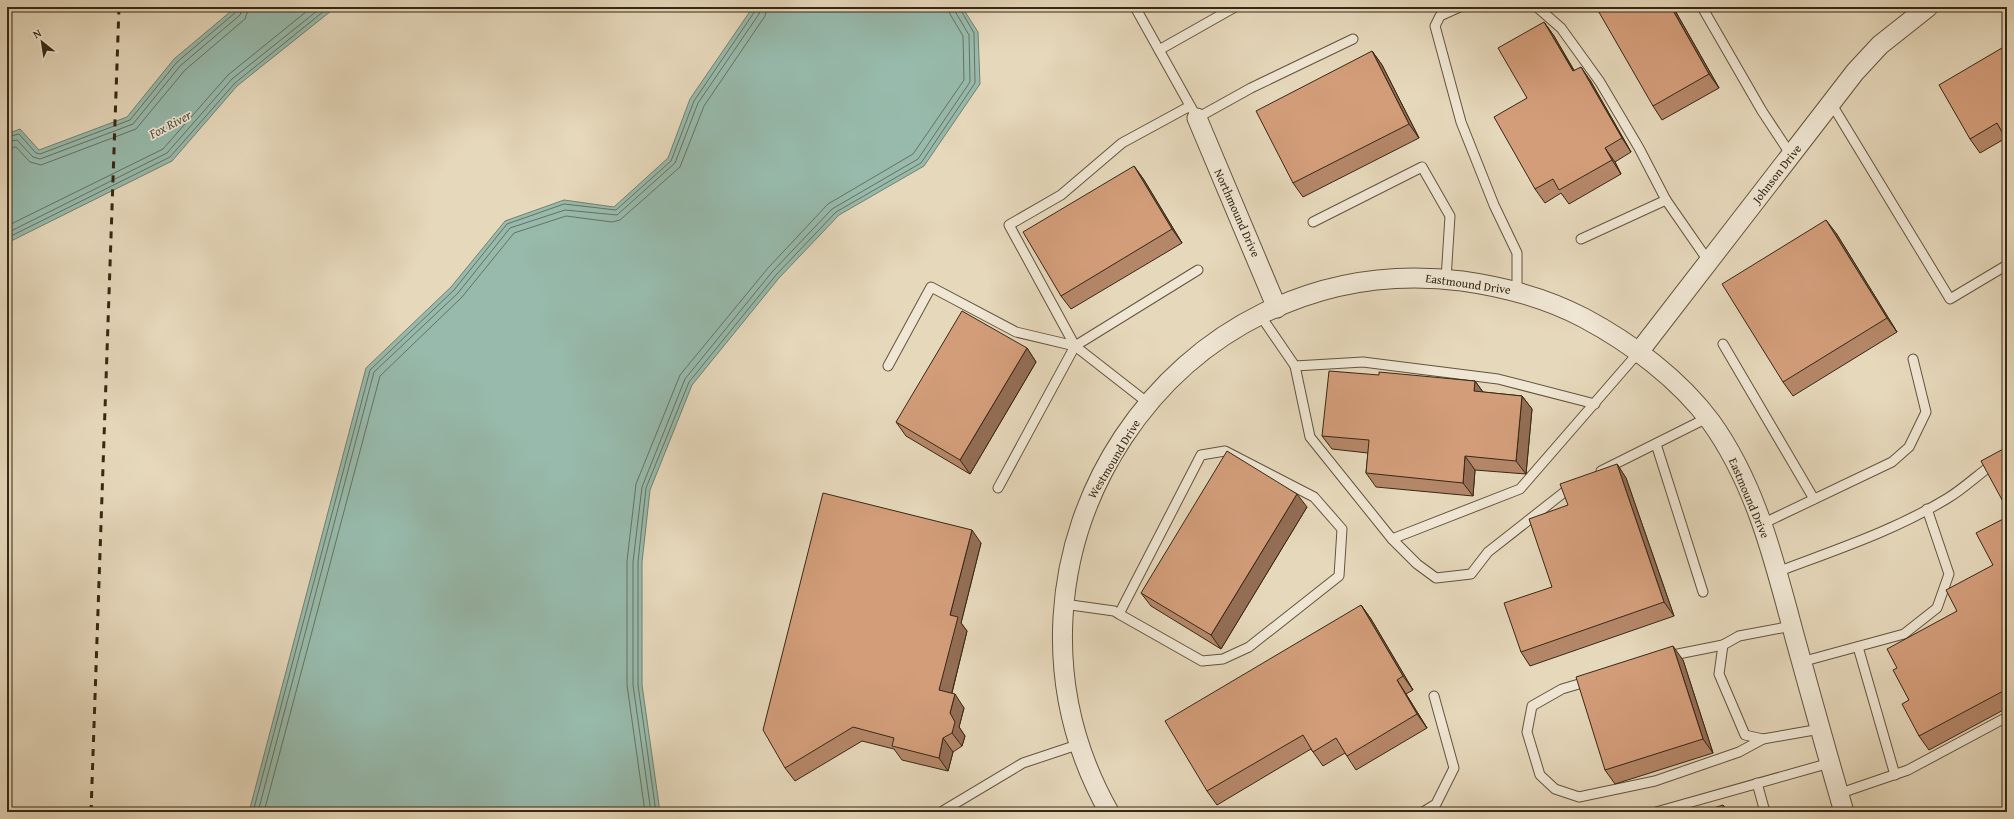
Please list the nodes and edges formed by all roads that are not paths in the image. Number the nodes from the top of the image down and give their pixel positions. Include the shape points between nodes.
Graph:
1 (1135, 7) edge
2 (1236, 7) edge
3 (1460, 7) edge
4 (1537, 7) edge
5 (1702, 7) edge
6 (1923, 8) edge
7 (1353, 39) dead end
8 (1159, 50) junction
9 (1831, 103) junction
10 (1193, 112) junction
11 (1791, 156) junction
12 (1666, 200) junction
13 (1313, 222) dead end
14 (1581, 239) dead end
15 (1709, 262) junction
16 (2007, 265) edge
17 (1198, 270) dead end
18 (1446, 279) junction
19 (1517, 291) junction
20 (1269, 311) junction
21 (1723, 344) dead end
22 (1075, 346) junction
23 (1638, 353) junction
24 (1913, 359) dead end
25 (888, 366) dead end
26 (1295, 366) junction
27 (1148, 403) junction
28 (1594, 404) junction
29 (1707, 418) junction
30 (1656, 444) junction
31 (2007, 455) edge
32 (1592, 476) edge
33 (1579, 483) edge
34 (998, 488) dead end
35 (1814, 499) junction
36 (1927, 509) junction
37 (1762, 524) junction
38 (1392, 539) junction
39 (1777, 572) junction
40 (1703, 592) dead end
41 (1064, 604) junction
42 (1119, 614) junction
43 (1792, 626) junction
44 (1723, 645) junction
45 (1858, 647) junction
46 (1662, 658) edge
47 (1801, 662) junction
48 (1598, 678) edge
49 (1434, 696) dead end
50 (2007, 716) edge
51 (1820, 728) junction
52 (1763, 739) junction
53 (1080, 744) junction
54 (1830, 763) junction
55 (1895, 775) junction
56 (1757, 783) junction
57 (1838, 794) junction
58 (948, 810) edge
59 (1109, 812) edge
60 (1423, 812) edge
61 (1656, 812) edge
62 (1766, 812) edge
63 (1844, 812) edge

1 - 8 lane
2 - 8 lane
3 - 19 lane via 1440,16 1435,26 1461,122 1516,253
4 - 12 lane via 1561,28 1600,82 1640,148
5 - 11 lane
6 - 9 street, Johnson Drive via 1880,45
7 - 10 lane via 1251,88
8 - 10 lane
9 - 11 street, Johnson Drive
9 - 16 lane via 1950,299
10 - 20 street, Northmound Drive
10 - 22 lane via 1122,143 1061,195 1009,225
11 - 15 street, Johnson Drive
12 - 14 lane
12 - 15 lane
13 - 18 lane via 1422,167 1450,216
15 - 23 street, Johnson Drive
17 - 22 lane
18 - 19 street, Eastmound Drive
18 - 20 street, Eastmound Drive via 1382,278 1358,281 1304,296
19 - 23 street, Eastmound Drive via 1564,307
20 - 26 lane
20 - 27 street, Westmound Drive via 1230,332 1201,352
21 - 35 lane
22 - 25 lane via 1016,332 931,287
22 - 27 lane
22 - 34 lane
23 - 28 lane
23 - 29 street, Eastmound Drive via 1690,398
24 - 35 lane via 1926,412 1909,447 1892,462
26 - 28 lane via 1363,362 1498,379
26 - 38 lane via 1310,437
27 - 41 street, Westmound Drive via 1119,445 1086,506 1068,570
28 - 38 lane via 1520,489
29 - 30 lane
29 - 37 street, Eastmound Drive via 1743,477
30 - 32 lane
30 - 40 lane
31 - 36 lane via 1989,465 1949,497
33 - 38 lane via 1488,552 1471,574 1436,578 1417,564
35 - 37 lane
36 - 39 lane via 1883,533
36 - 45 lane via 1949,574 1937,608 1904,634
37 - 39 street, Eastmound Drive
39 - 43 street, Eastmound Drive
41 - 42 lane via 1114,611
41 - 53 street, Westmound Drive via 1061,622 1064,679
42 - 42 lane via 1202,661 1223,659 1248,647 1338,576 1342,529 1314,497 1225,451 1201,455
43 - 44 lane via 1739,636
43 - 47 street, Eastmound Drive
44 - 46 lane
44 - 52 lane via 1719,674 1745,735
45 - 47 lane
45 - 55 lane
47 - 51 street, Eastmound Drive
48 - 52 lane via 1562,689 1532,706 1527,732 1540,775 1555,789 1579,797 1655,781 1739,752
49 - 60 lane via 1454,768 1436,804
50 - 55 lane
51 - 52 lane
51 - 54 street, Eastmound Drive
53 - 58 lane via 1023,763
53 - 59 street, Westmound Drive via 1092,779
54 - 56 lane
54 - 57 street, Eastmound Drive
55 - 57 lane
56 - 61 lane
56 - 62 lane
57 - 63 street, Eastmound Drive

